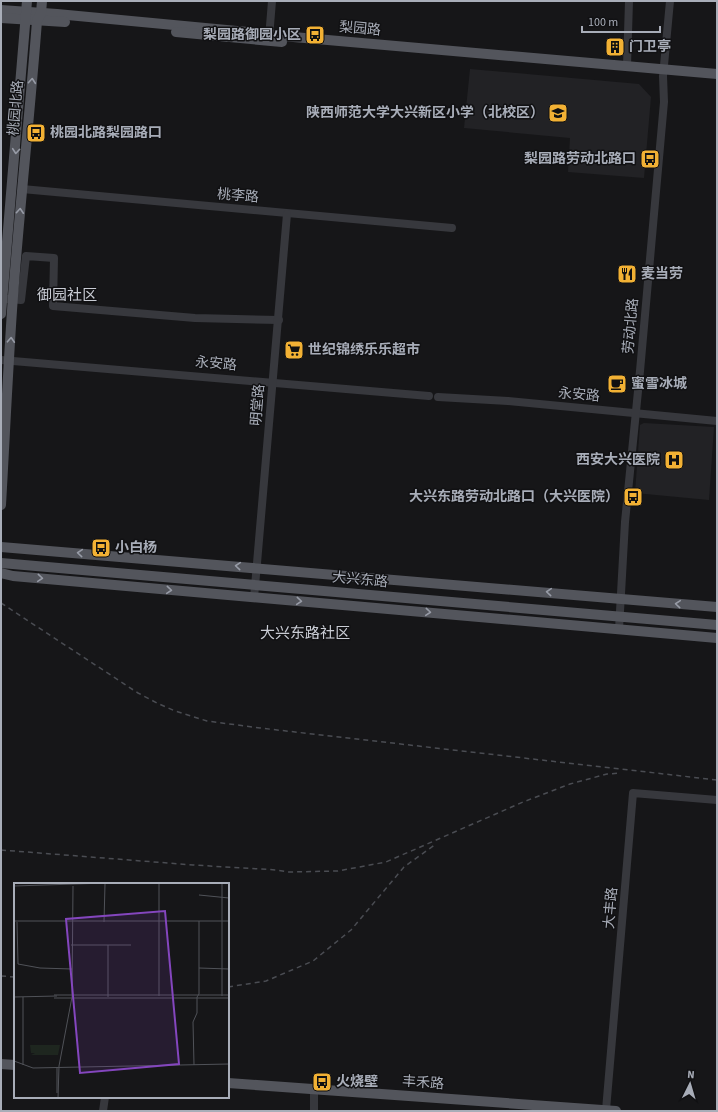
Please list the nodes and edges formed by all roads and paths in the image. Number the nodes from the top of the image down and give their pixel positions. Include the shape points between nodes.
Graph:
1 (27, 1) edge
2 (42, 1) edge
3 (272, 1) edge
4 (629, 1) edge
5 (670, 1) edge
6 (1, 10) edge
7 (27, 16) junction
8 (39, 17) junction
9 (1, 18) edge
10 (269, 38) junction
11 (627, 66) junction
12 (664, 72) junction
13 (717, 74) edge
14 (717, 80) edge
15 (22, 189) junction
16 (287, 214) junction
17 (452, 228) dead end
18 (2, 299) junction
19 (13, 300) junction
20 (1, 314) edge
21 (279, 320) junction
22 (5, 360) edge
23 (273, 382) junction
24 (429, 396) dead end
25 (438, 397) dead end
26 (636, 413) junction
27 (717, 421) edge
28 (1, 505) edge
29 (1, 547) edge
30 (1, 558) edge
31 (1, 563) edge
32 (257, 568) junction
33 (1, 573) edge
34 (256, 582) junction
35 (254, 598) junction
36 (621, 598) junction
37 (717, 607) edge
38 (620, 614) junction
39 (717, 620) edge
40 (717, 625) edge
41 (618, 629) junction
42 (717, 638) edge
43 (717, 800) edge
44 (1, 1064) edge
45 (14, 1065) edge
46 (1, 1070) edge
47 (14, 1071) edge
48 (229, 1083) edge
49 (314, 1089) junction
50 (105, 1098) edge
51 (541, 1108) edge
52 (103, 1111) edge
53 (314, 1111) edge
54 (611, 1111) edge

1 - 7 main road, 桃园北路
2 - 8 main road, 桃园北路
3 - 10 street
4 - 11 street
5 - 12 street, 劳动北路
6 - 7 main road, 梨园路
7 - 8 main road, 梨园路
7 - 9 main road, 梨园路
7 -> 18 main road, 桃园北路
8 - 10 main road, 梨园路 via 54,21
15 -> 8 main road, 桃园北路
10 - 11 main road, 梨园路 via 282,36
10 - 12 main road, 梨园路
11 - 12 main road, 梨园路
12 - 13 main road, 梨园路
12 - 14 main road, 梨园路
12 - 26 street, 劳动北路 via 664,102
15 - 16 street, 桃李路
19 -> 15 main road, 桃园北路
16 - 17 street, 桃李路
16 - 21 street, 明堂路
18 - 19 street
18 - 20 main road, 桃园北路
19 - 21 street via 21,300 26,256 54,258 53,306 195,318
22 -> 19 main road, 桃园北路
21 - 23 street, 明堂路
22 - 23 street, 永安路
22 - 28 main road, 桃园北路
23 - 24 street, 永安路
23 - 32 street, 明堂路
25 - 26 street, 永安路
26 - 27 street, 永安路
26 - 36 street, 劳动北路 via 625,522
32 -> 29 main road
30 - 34 main road, 大兴东路
31 - 34 main road, 大兴东路
32 - 34 street, 明堂路
36 -> 32 main road
33 -> 35 main road
34 - 35 street, 明堂路
34 - 38 main road, 大兴东路
35 -> 41 main road
37 -> 36 main road
36 - 38 street, 劳动北路
38 - 39 main road, 大兴东路
38 - 40 main road, 大兴东路
38 - 41 street, 劳动北路
41 - 42 main road
43 - 54 street, 大丰路 via 633,793
44 - 45 main road
46 - 47 main road
48 - 49 main road, 丰禾路
49 - 51 main road, 丰禾路
49 - 53 street
50 - 52 street
51 - 54 main road, 丰禾路

